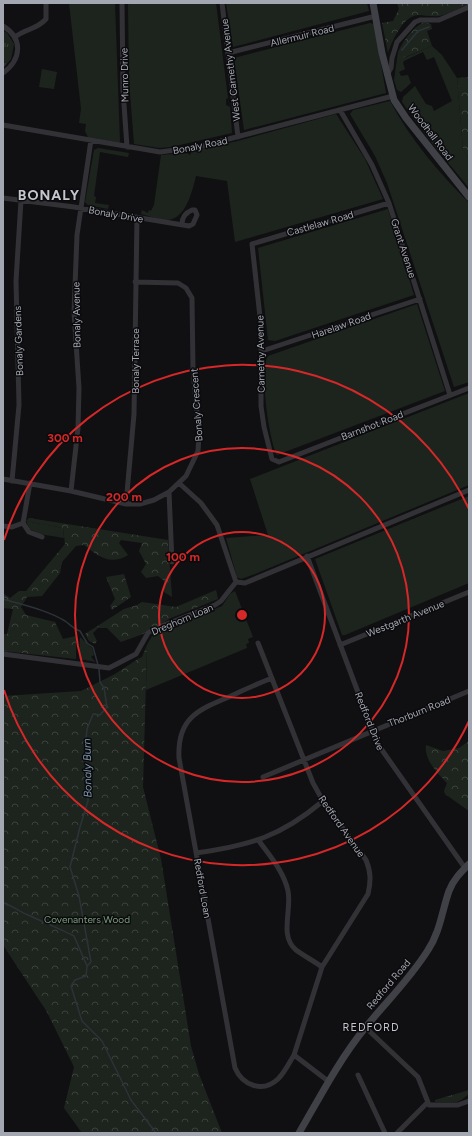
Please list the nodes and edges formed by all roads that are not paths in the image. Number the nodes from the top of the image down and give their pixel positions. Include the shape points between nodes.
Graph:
1 (46, 3) edge
2 (122, 3) edge
3 (222, 3) edge
4 (373, 3) edge
5 (469, 8) edge
6 (376, 16) junction
7 (3, 26) edge
8 (15, 37) junction
9 (228, 53) junction
10 (3, 73) edge
11 (387, 75) junction
12 (393, 96) junction
13 (340, 110) junction
14 (3, 126) edge
15 (238, 137) junction
16 (91, 140) junction
17 (127, 147) junction
18 (3, 198) edge
19 (469, 198) edge
20 (21, 200) junction
21 (389, 203) junction
22 (80, 208) junction
23 (137, 217) junction
24 (182, 224) dead end
25 (252, 244) joint
26 (135, 282) junction
27 (420, 299) junction
28 (262, 351) junction
29 (469, 388) edge
30 (450, 395) junction
31 (275, 462) joint
32 (3, 479) edge
33 (12, 481) junction
34 (30, 483) junction
35 (180, 484) junction
36 (469, 490) edge
37 (71, 491) junction
38 (169, 492) junction
39 (126, 504) junction
40 (24, 523) junction
41 (3, 526) edge
42 (42, 536) dead end
43 (307, 556) junction
44 (172, 562) dead end
45 (236, 582) junction
46 (469, 592) edge
47 (258, 643) dead end
48 (340, 645) junction
49 (3, 654) edge
50 (272, 678) junction
51 (469, 691) edge
52 (372, 730) junction
53 (303, 760) junction
54 (263, 777) dead end
55 (323, 801) junction
56 (259, 840) junction
57 (196, 853) junction
58 (467, 866) edge
59 (322, 967) junction
60 (365, 1027) junction
61 (294, 1055) junction
62 (359, 1075) dead end
63 (328, 1081) junction
64 (427, 1103) junction
65 (468, 1103) edge
66 (299, 1133) edge
67 (385, 1133) edge
68 (397, 1133) edge

1 - 8 street via 46,19 42,24
2 - 17 street, Munro Drive
3 - 9 street, West Carnethy Avenue
4 - 6 main road, Woodhall Road
5 - 11 street via 440,20 415,22 397,42
6 - 9 street, Allermuir Road
6 - 11 main road, Woodhall Road
7 - 8 street
8 - 10 street via 18,49 16,57
9 - 15 street, West Carnethy Avenue
11 - 12 main road, Woodhall Road
12 - 13 street, Bonaly Road
12 - 19 main road, Woodhall Road via 406,118
13 - 15 street, Bonaly Road
13 - 21 street, Grant Avenue via 358,138
14 - 16 street, Bonaly Road
15 - 17 street, Bonaly Road via 173,151 160,152
16 - 17 street, Bonaly Road
16 - 22 street, Bonaly Avenue
18 - 20 street, Bonaly Drive
20 - 22 street, Bonaly Drive
20 - 33 street, Bonaly Gardens via 16,281 19,412
21 - 25 street, Castlelaw Road
21 - 27 street, Grant Avenue
22 - 23 street, Bonaly Drive
22 - 37 street, Bonaly Avenue via 76,242 74,312 79,388 78,428
23 - 24 street, Bonaly Drive
23 - 26 street, Bonaly Terrace
25 - 28 street, Carnethy Avenue
26 - 35 street, Bonaly Crescent via 178,283 189,291 192,298 193,369 200,436 193,464
26 - 39 street, Bonaly Terrace via 134,414
27 - 28 street, Harelaw Road
27 - 30 street, Grant Avenue
28 - 31 street, Carnethy Avenue via 261,406 268,446
29 - 30 street, Barnshot Road
30 - 31 street, Barnshot Road
32 - 33 street, Bonaly Crescent
33 - 34 street, Bonaly Crescent
34 - 37 street, Bonaly Crescent
34 - 40 street
35 - 38 street, Bonaly Crescent
35 - 45 street via 201,503 217,525
36 - 43 street
37 - 39 street, Bonaly Crescent
38 - 39 street, Bonaly Crescent via 140,504
38 - 44 street via 174,555
40 - 41 street via 12,527
40 - 42 street via 29,532
43 - 45 street via 245,583
43 - 48 street, Redford Drive
45 - 49 street, Dreghorn Loan via 221,601 154,629 148,633 132,657 106,668
46 - 48 street, Westgarth Avenue
47 - 50 street, Redford Avenue
48 - 52 street, Redford Drive
50 - 53 street, Redford Avenue
50 - 57 street, Redford Loan via 205,707 192,716 184,727 179,742 179,758
51 - 52 street, Thorburn Road
52 - 53 street, Thorburn Road
52 - 58 street, Redford Drive via 383,754
53 - 54 street, Thorburn Road
53 - 55 street, Redford Avenue
55 - 56 street via 292,824
55 - 59 street, Redford Avenue via 366,860 371,882 368,894
56 - 57 street
56 - 59 street via 286,883 290,900 287,932 289,941 295,949
57 - 61 street, Redford Loan via 238,1075 250,1085 269,1085 282,1075
58 - 60 main road, Redford Road via 449,891 436,939 428,952 393,997
59 - 61 street, Redford Avenue
60 - 63 main road, Redford Road
60 - 64 street via 418,1077
61 - 63 street
62 - 67 street
63 - 66 main road, Redford Road
64 - 65 street
64 - 68 street

